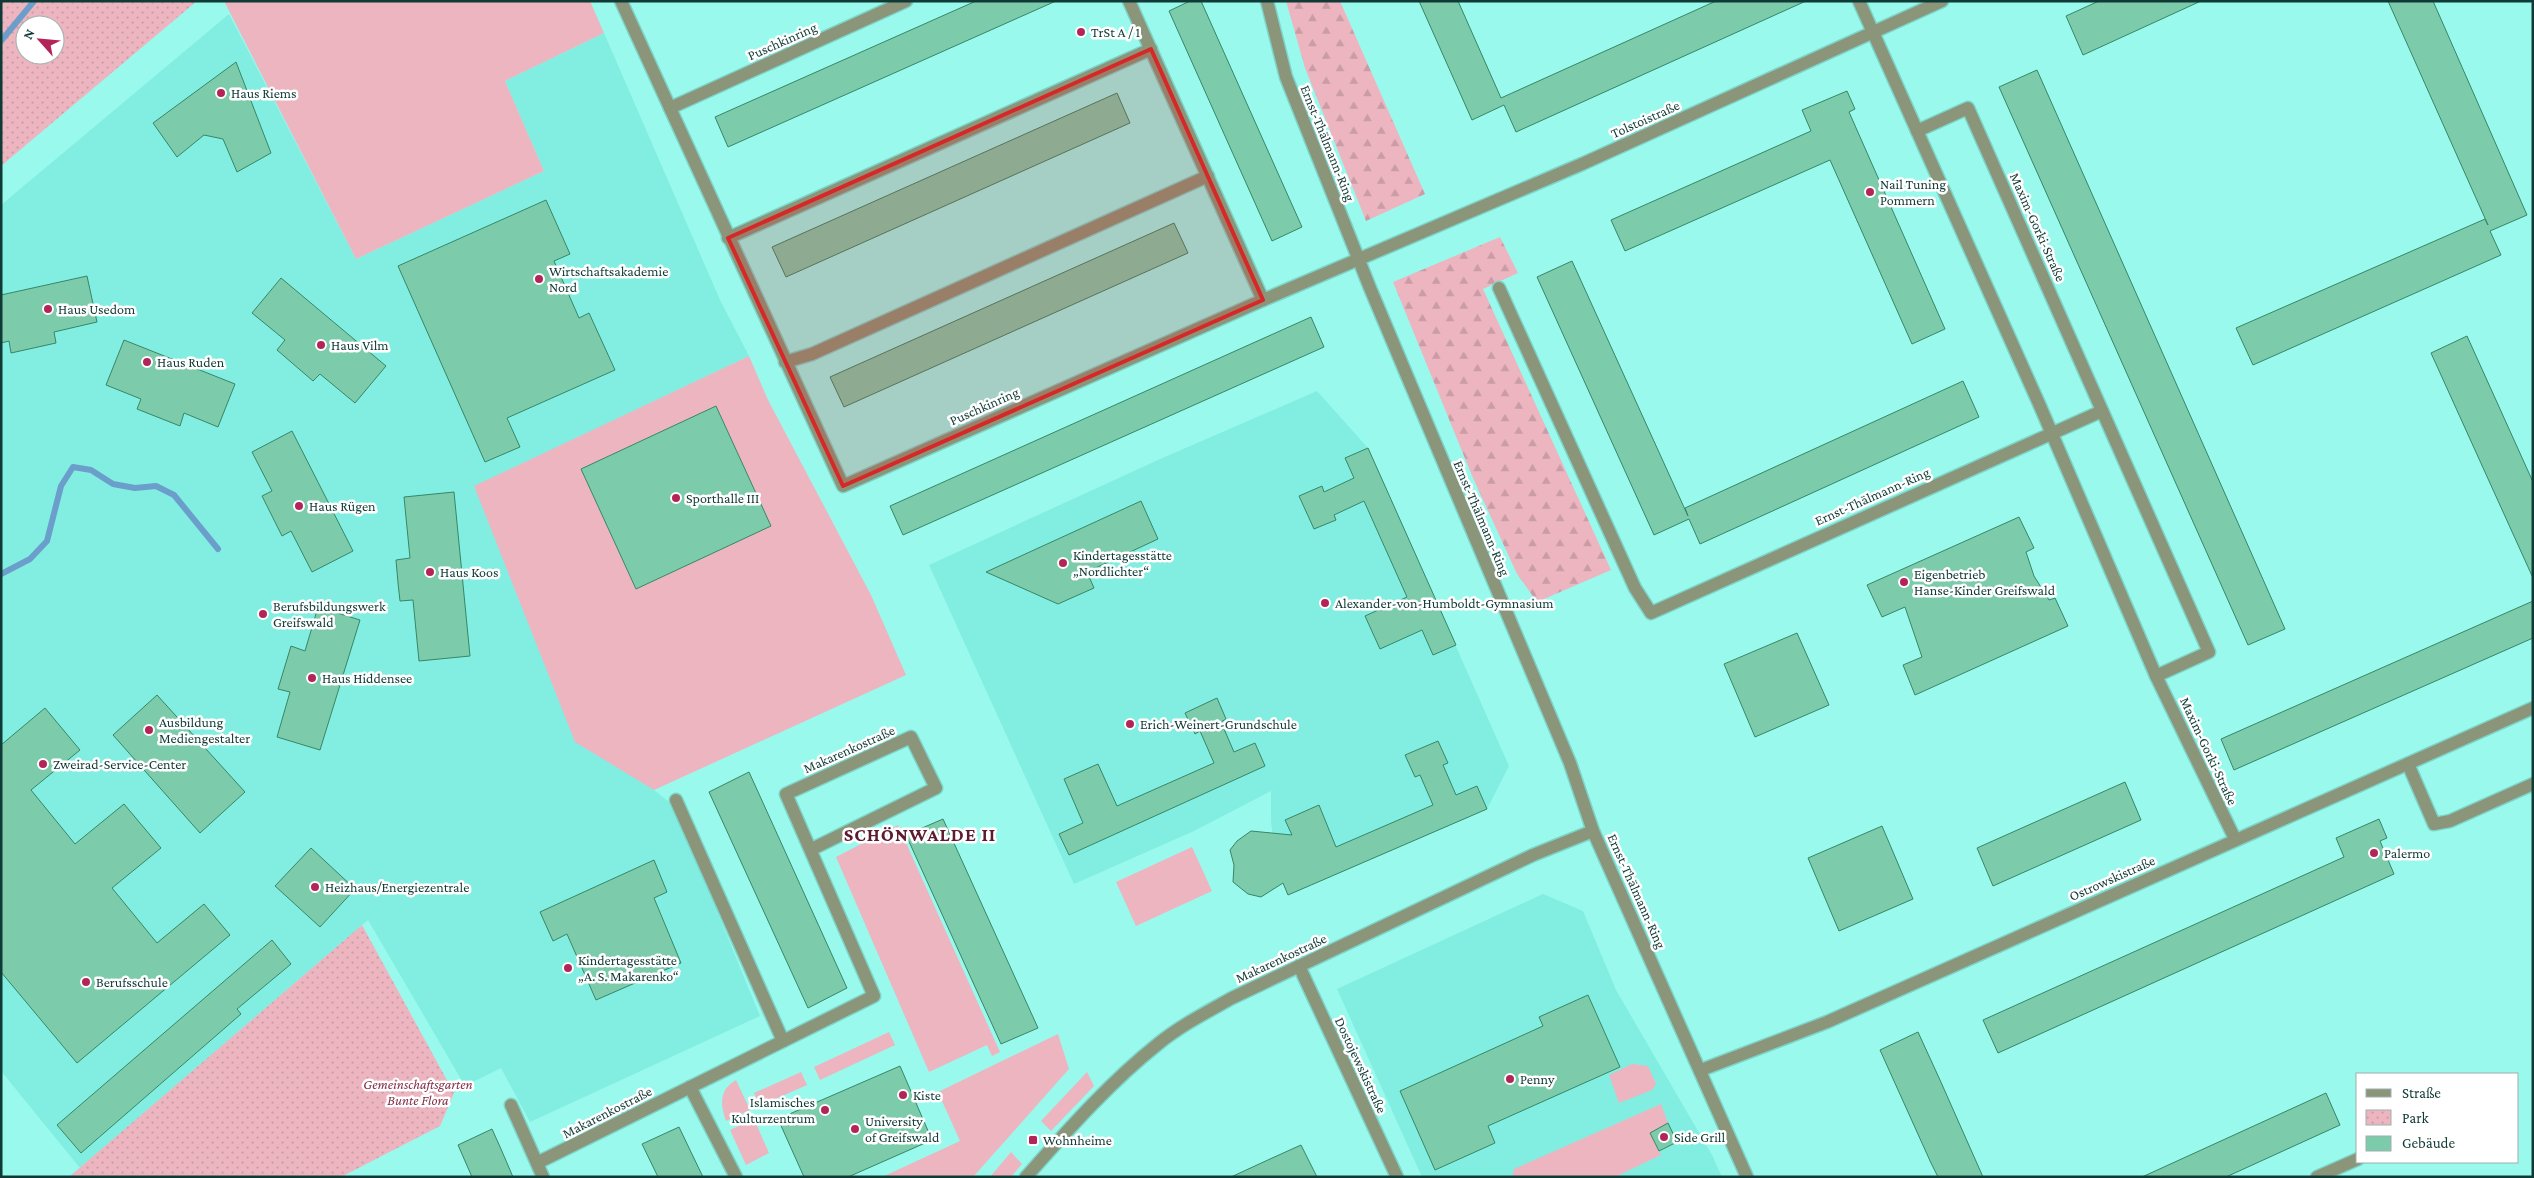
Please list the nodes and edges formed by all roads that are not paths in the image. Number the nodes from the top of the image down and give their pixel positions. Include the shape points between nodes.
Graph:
1 (621, 1) edge
2 (906, 1) edge
3 (1129, 1) edge
4 (1267, 1) edge
5 (1859, 1) edge
6 (1942, 1) edge
7 (1872, 33) junction
8 (1150, 49) junction
9 (670, 108) junction
10 (1917, 131) junction
11 (1208, 176) junction
12 (728, 238) junction
13 (1358, 259) junction
14 (1499, 288) dead end
15 (1262, 300) junction
16 (785, 362) junction
17 (2102, 411) junction
18 (2051, 432) junction
19 (2156, 676) junction
20 (2533, 708) edge
21 (2408, 764) junction
22 (2533, 784) edge
23 (676, 800) dead end
24 (1593, 831) junction
25 (2235, 840) junction
26 (812, 849) junction
27 (1299, 966) junction
28 (783, 1041) junction
29 (1701, 1070) junction
30 (690, 1086) junction
31 (511, 1105) dead end
32 (2356, 1159) edge
33 (538, 1163) junction
34 (543, 1177) edge
35 (736, 1177) edge
36 (1026, 1177) edge
37 (1397, 1177) edge
38 (1747, 1177) edge
39 (2317, 1177) edge

1 - 9 street, Puschkinring
2 - 9 street, Puschkinring
3 - 8 street
4 - 13 street, Ernst-Thälmann-Ring via 1286,77
5 - 7 street, Maxim-Gorki-Straße
6 - 7 street, Tolstoistraße
7 - 10 street, Maxim-Gorki-Straße
7 - 13 street, Tolstoistraße via 1582,164
8 - 11 street
8 - 12 street
9 - 12 street, Puschkinring
10 - 17 street, Maxim-Gorki-Straße via 1968,108
10 - 18 street, Maxim-Gorki-Straße
11 - 15 street
11 - 16 street via 812,354
12 - 16 street, Puschkinring
13 - 15 street, Puschkinring
13 - 24 street, Ernst-Thälmann-Ring via 1570,764
14 - 18 street, Ernst-Thälmann-Ring via 1635,588 1651,613
15 - 16 street, Puschkinring via 843,486
17 - 18 street
17 - 19 street, Maxim-Gorki-Straße via 2209,652
18 - 19 street, Maxim-Gorki-Straße
19 - 25 street, Maxim-Gorki-Straße
20 - 21 street, Ostrowskistraße
21 - 22 street via 2434,824 2450,821
21 - 25 street, Ostrowskistraße
23 - 28 street
24 - 27 street, Makarenkostraße via 1533,855
24 - 29 street, Ernst-Thälmann-Ring
25 - 29 street, Ostrowskistraße via 1827,1022
26 - 26 street, Makarenkostraße via 936,788 911,737 786,794
26 - 28 street, Makarenkostraße via 874,996
27 - 36 street, Makarenkostraße via 1188,1022 1158,1044 1096,1102
27 - 37 street, Dostojewskistraße
28 - 30 street, Makarenkostraße
29 - 38 street, Ernst-Thälmann-Ring
30 - 33 street, Makarenkostraße
30 - 35 street
31 - 33 street
32 - 39 street
33 - 34 street

